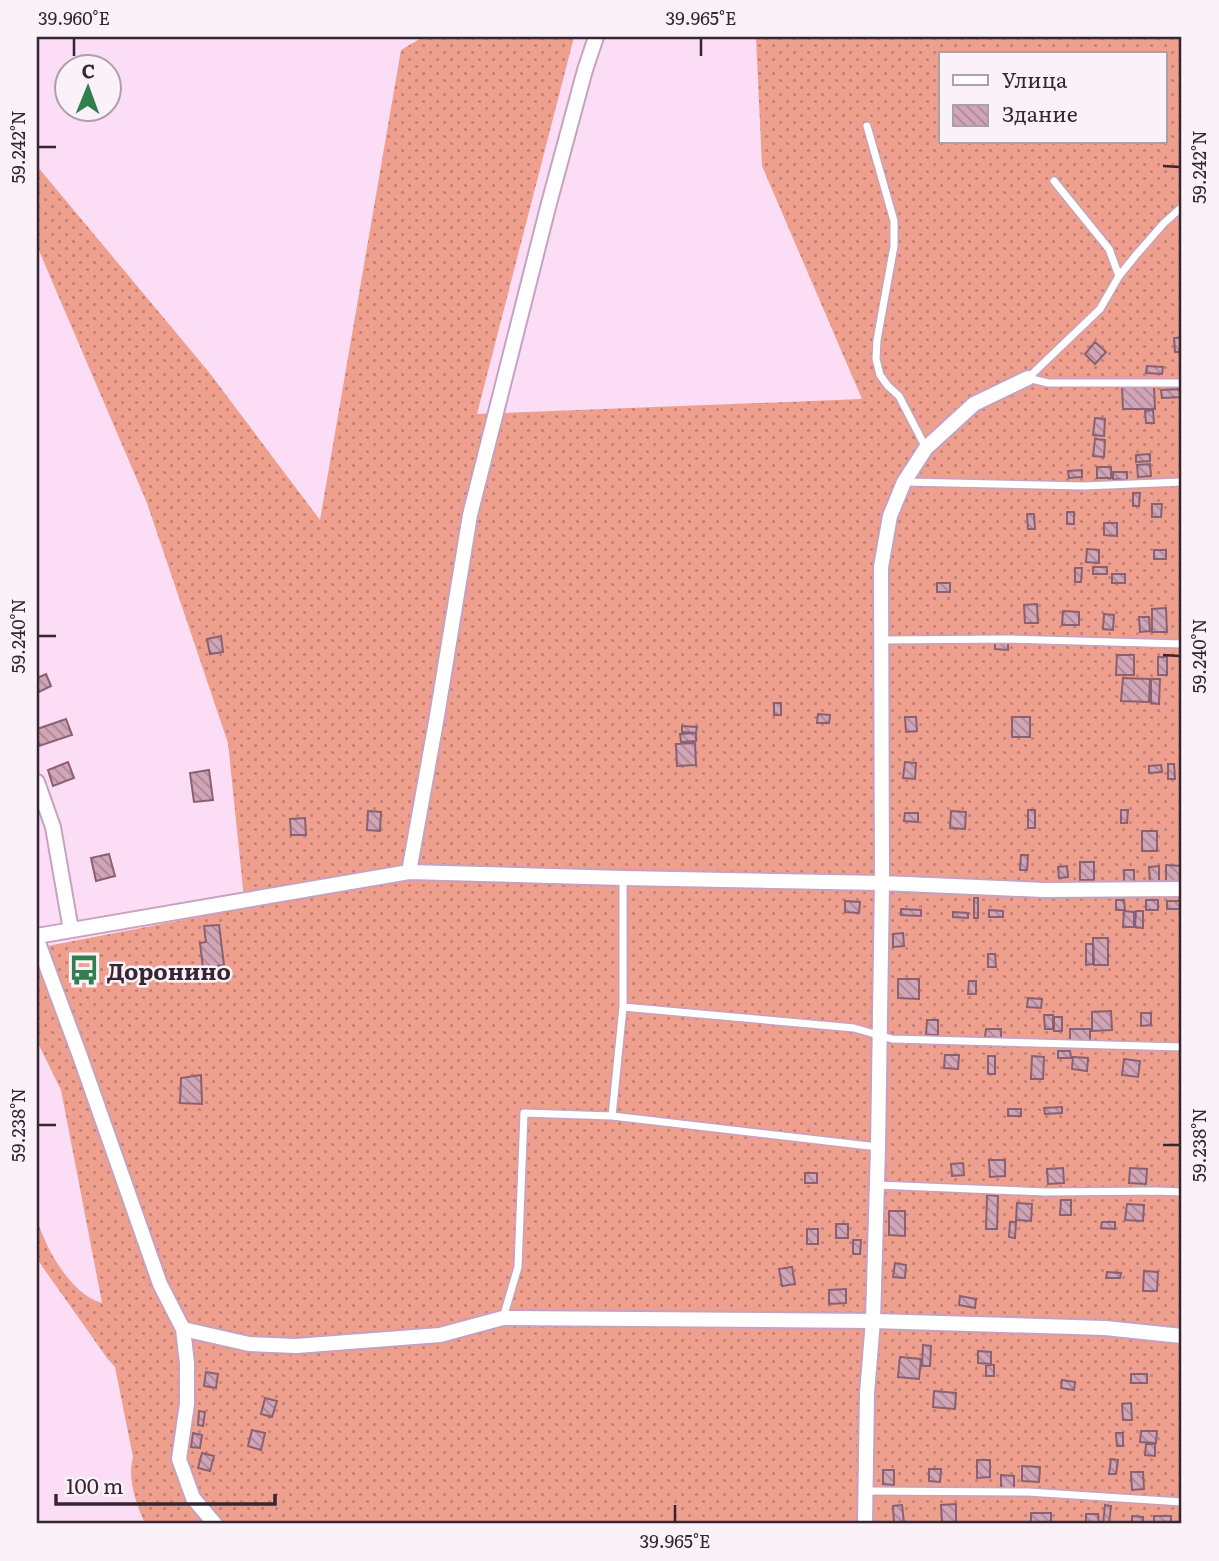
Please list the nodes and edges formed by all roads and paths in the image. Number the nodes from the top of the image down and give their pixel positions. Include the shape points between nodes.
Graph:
1 (596, 37) edge
2 (867, 126) dead end
3 (1054, 181) dead end
4 (1182, 207) edge
5 (1119, 276) junction
6 (1028, 378) junction
7 (1182, 383) edge
8 (926, 448) junction
9 (904, 482) junction
10 (1182, 482) edge
11 (882, 640) junction
12 (1182, 644) edge
13 (37, 782) edge
14 (410, 872) junction
15 (623, 878) junction
16 (882, 883) junction
17 (1182, 890) edge
18 (71, 930) junction
19 (37, 938) edge
20 (623, 1007) junction
21 (880, 1036) junction
22 (1182, 1047) edge
23 (612, 1116) junction
24 (878, 1147) junction
25 (876, 1185) junction
26 (1182, 1192) edge
27 (503, 1318) junction
28 (873, 1321) junction
29 (183, 1329) junction
30 (1182, 1336) edge
31 (866, 1491) junction
32 (1182, 1502) edge
33 (215, 1524) edge
34 (866, 1524) edge

1 - 14 street via 470,515
2 - 8 lane via 894,221 876,359 880,375 899,396
3 - 5 lane via 1109,249
4 - 5 lane
5 - 6 lane via 1100,309
6 - 7 lane via 1048,383
6 - 8 street via 974,404
8 - 9 street
9 - 10 lane via 1084,486
9 - 11 street via 890,516 881,567
11 - 12 lane
11 - 16 street
13 - 18 street via 53,827
14 - 15 street
14 - 18 street
15 - 16 street
15 - 20 lane
16 - 17 street
16 - 21 street
18 - 19 street
19 - 29 street via 160,1284
20 - 21 lane via 854,1028
20 - 23 lane
21 - 22 lane
21 - 24 street
23 - 24 lane
23 - 27 lane via 524,1113 518,1266
24 - 25 street
25 - 26 lane
25 - 28 street
27 - 28 street
27 - 29 street via 440,1335 296,1346 249,1343
28 - 30 street via 1105,1328
28 - 31 street
29 - 33 street via 187,1404 179,1459 193,1498
31 - 32 lane via 1028,1492
31 - 34 street

